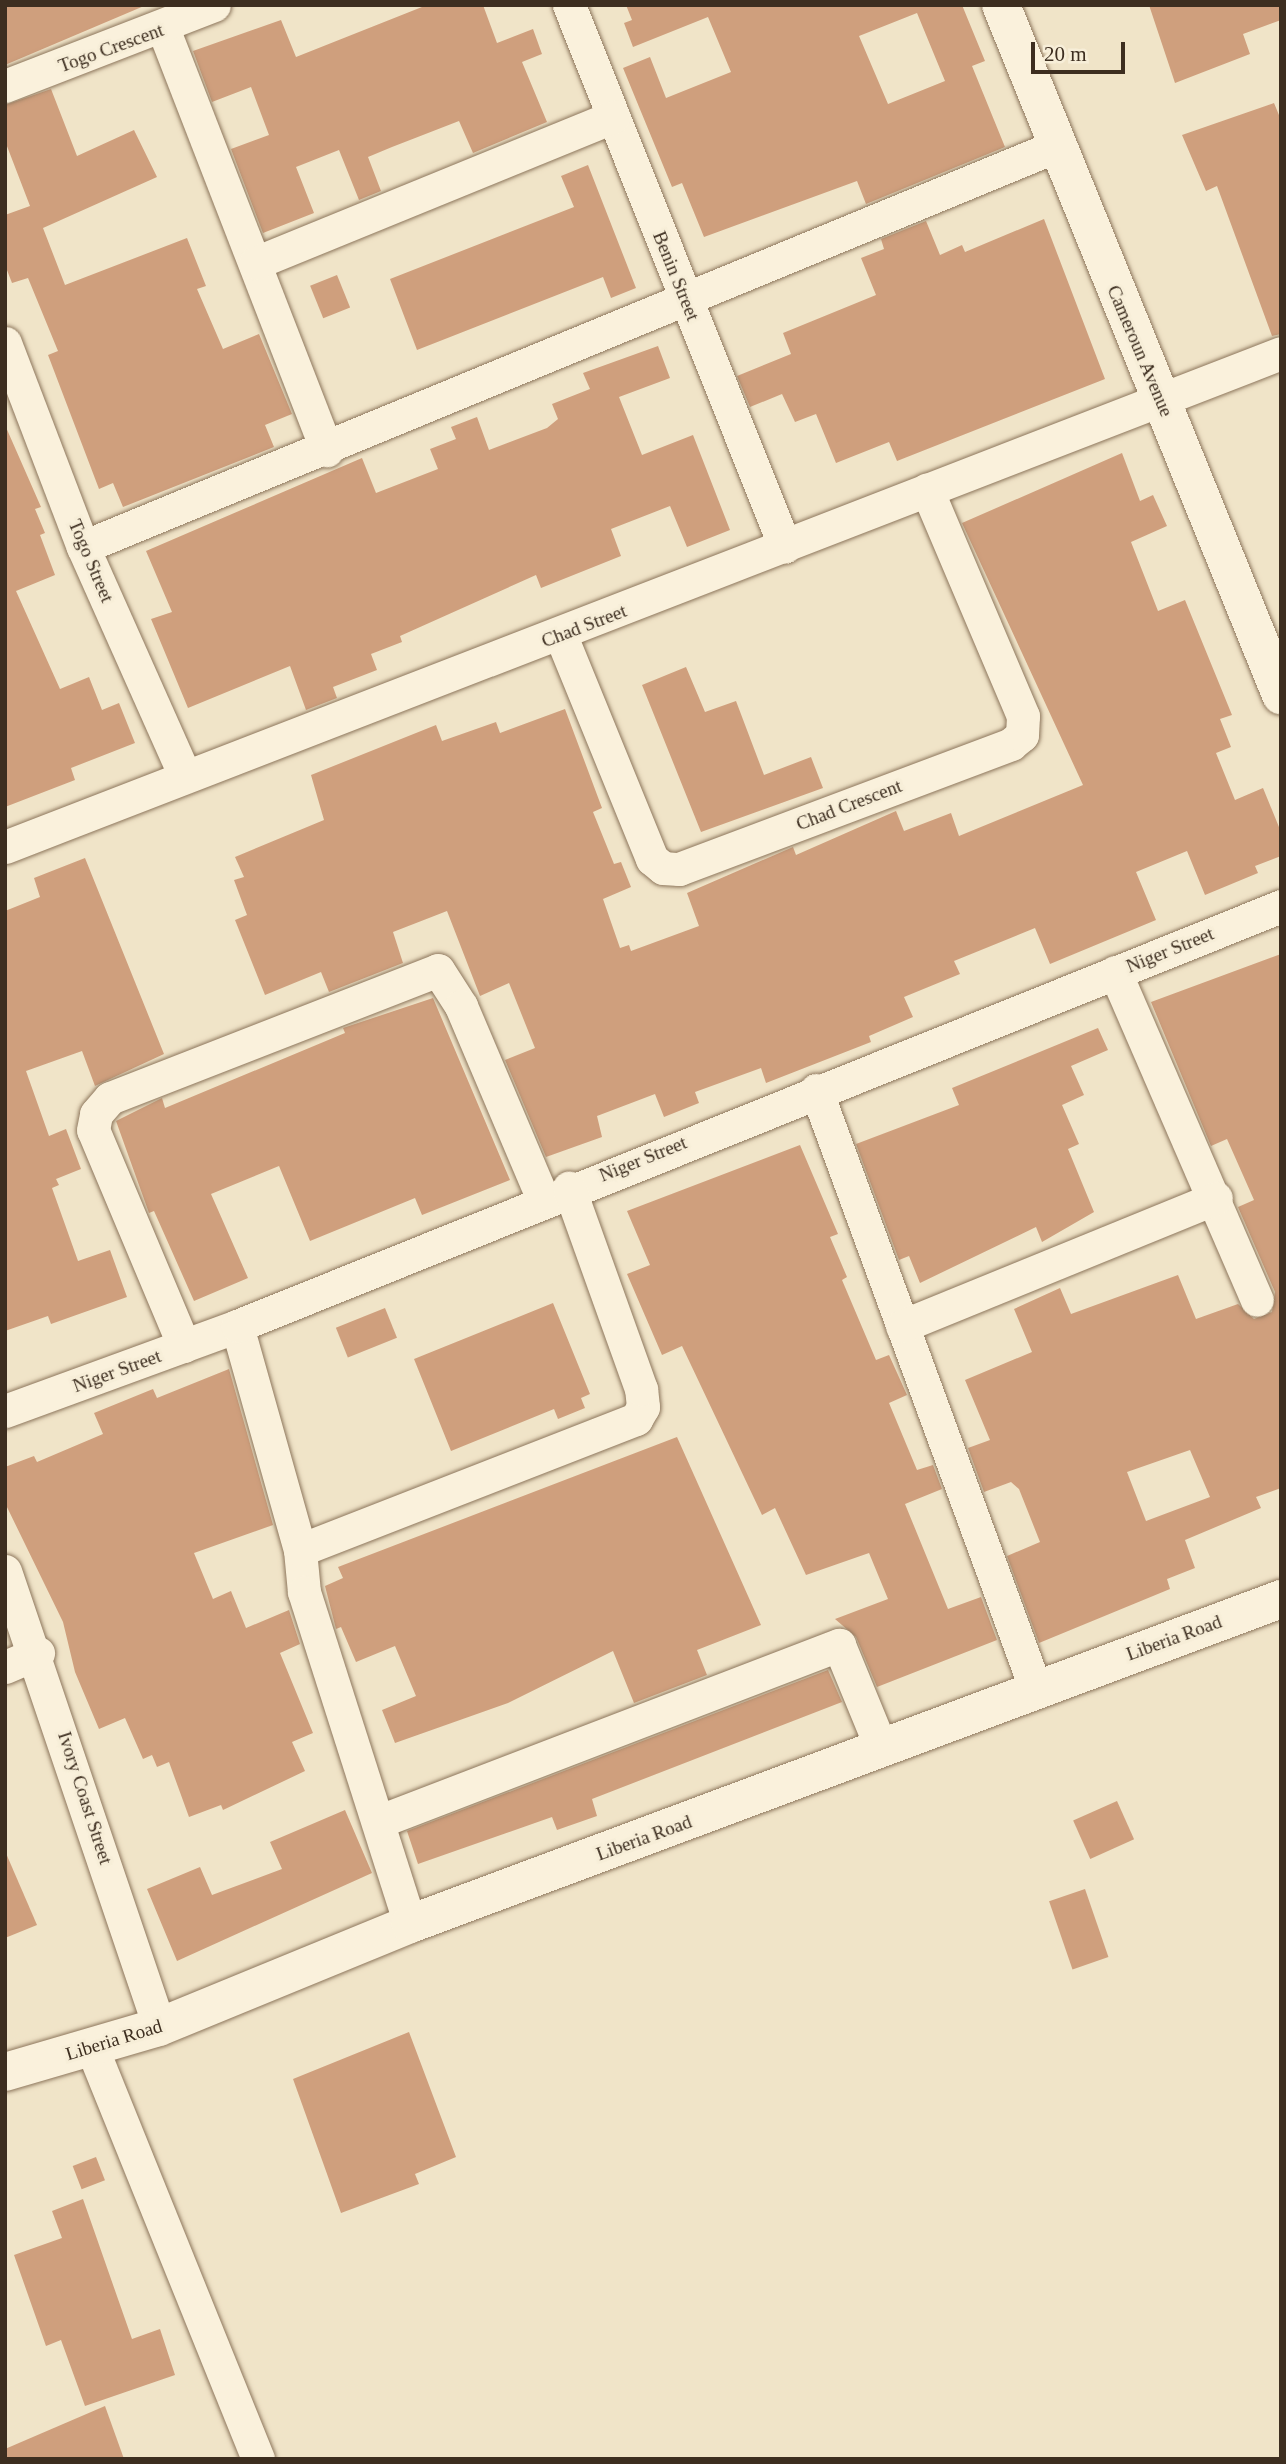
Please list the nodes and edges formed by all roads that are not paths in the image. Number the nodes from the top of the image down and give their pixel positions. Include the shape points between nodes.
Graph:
1 (214, 5) edge
2 (569, 5) edge
3 (1001, 5) edge
4 (163, 28) junction
5 (5, 86) edge
6 (613, 117) junction
7 (1055, 147) junction
8 (255, 263) junction
9 (684, 298) junction
10 (7, 352) edge
11 (1281, 354) edge
12 (1161, 399) junction
13 (327, 450) junction
14 (927, 490) junction
15 (83, 547) junction
16 (785, 547) junction
17 (561, 636) junction
18 (1277, 676) edge
19 (185, 776) junction
20 (5, 847) edge
21 (1281, 906) edge
22 (1115, 972) junction
23 (816, 1090) junction
24 (556, 1194) junction
25 (1216, 1198) junction
26 (1257, 1300) dead end
27 (902, 1325) junction
28 (237, 1326) junction
29 (184, 1346) junction
30 (5, 1411) edge
31 (300, 1550) junction
32 (5, 1571) edge
33 (1281, 1599) edge
34 (38, 1653) junction
35 (5, 1667) edge
36 (1036, 1690) junction
37 (882, 1750) junction
38 (380, 1822) junction
39 (410, 1924) junction
40 (159, 2027) junction
41 (92, 2048) junction
42 (5, 2073) edge
43 (258, 2459) edge

1 - 4 street, Togo Crescent
2 - 6 street, Benin Street
3 - 7 street, Cameroun Avenue
4 - 5 street, Togo Crescent
4 - 8 street
6 - 8 street
6 - 9 street, Benin Street
7 - 9 street
7 - 12 street, Cameroun Avenue
8 - 13 street
9 - 13 street
9 - 16 street, Benin Street
10 - 15 street, Togo Street
11 - 12 street, Chad Street
12 - 14 street, Chad Street
12 - 18 street, Cameroun Avenue
13 - 15 street
14 - 16 street, Chad Street
14 - 17 street, Chad Crescent via 1023,716 1022,735 1011,744 679,869 663,868 652,859
15 - 19 street, Togo Street
16 - 17 street, Chad Street
17 - 19 street, Chad Street
19 - 20 street, Chad Street
21 - 22 street, Niger Street
22 - 23 street, Niger Street
22 - 25 street
23 - 24 street, Niger Street
23 - 27 street
24 - 28 street, Niger Street
24 - 29 street via 461,1006 438,970 110,1098 96,1114 93,1130
24 - 31 street via 641,1389 643,1408 636,1419
25 - 26 street
25 - 27 street
27 - 36 street
28 - 29 street, Niger Street
28 - 31 street
29 - 30 street, Niger Street
31 - 38 street via 304,1592
32 - 34 street, Ivory Coast Street
33 - 36 street, Liberia Road
34 - 35 street
34 - 40 street, Ivory Coast Street
36 - 37 street, Liberia Road
37 - 38 street via 839,1645
37 - 39 street, Liberia Road
38 - 39 street
39 - 40 street, Liberia Road
40 - 41 street, Liberia Road
41 - 42 street, Liberia Road
41 - 43 street

